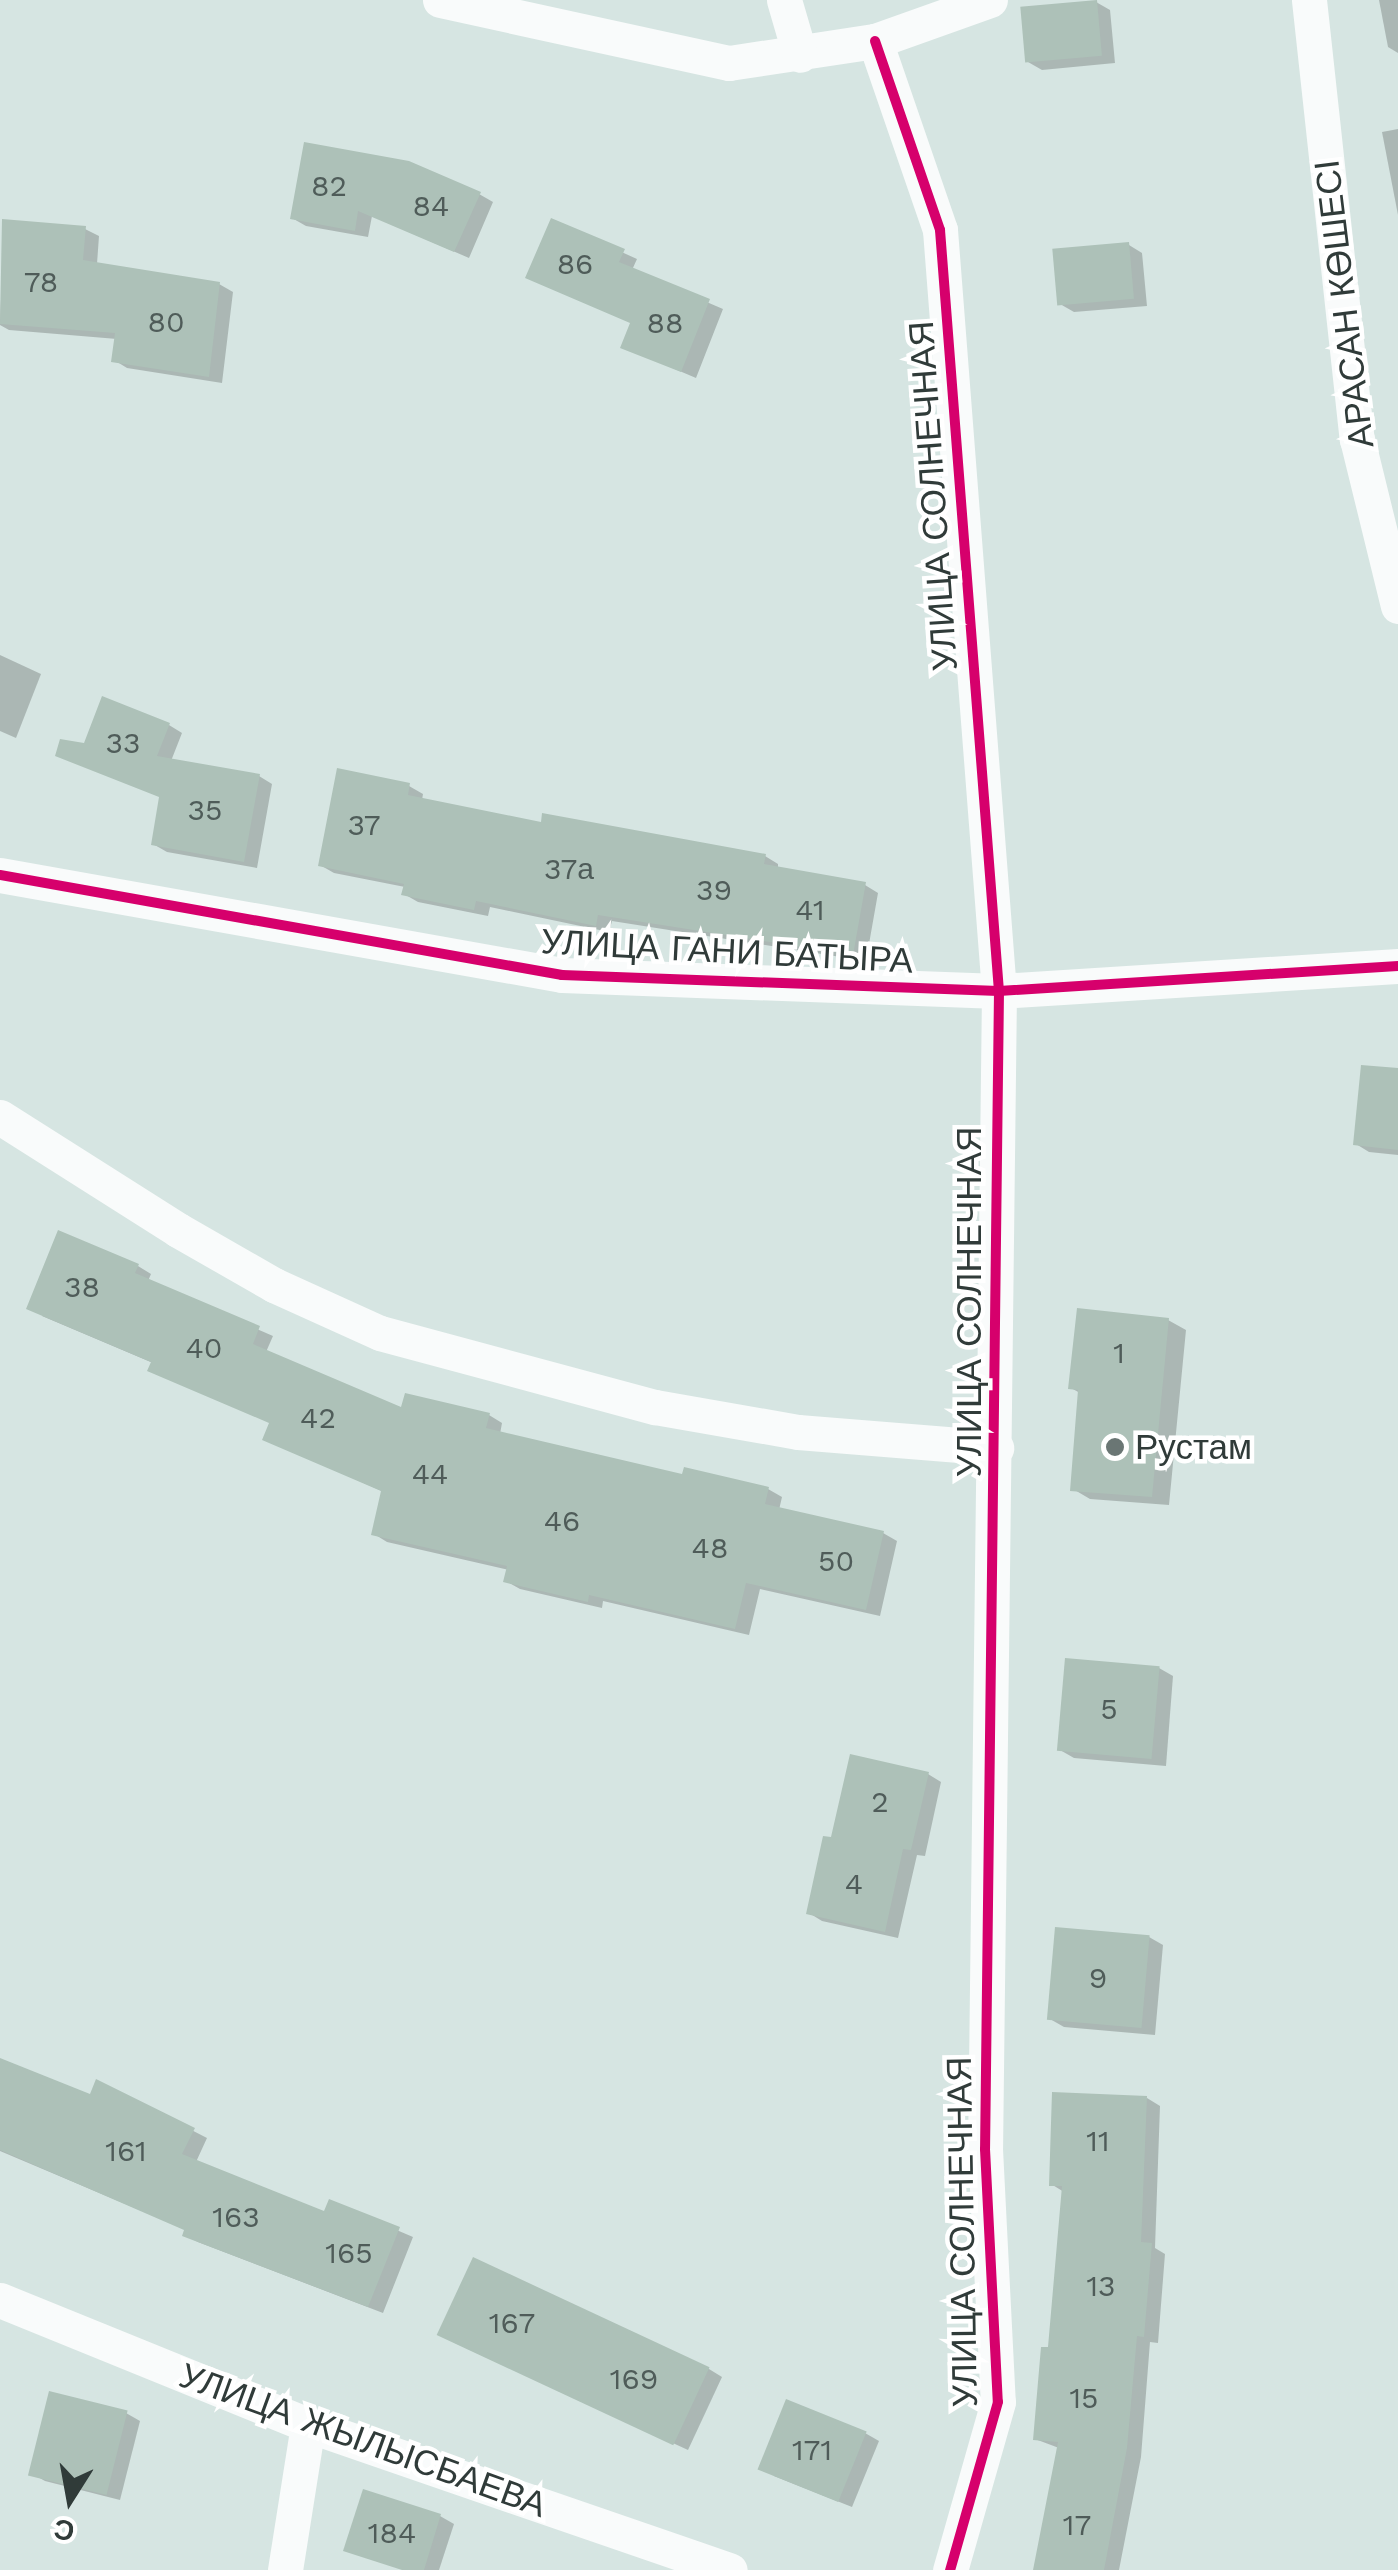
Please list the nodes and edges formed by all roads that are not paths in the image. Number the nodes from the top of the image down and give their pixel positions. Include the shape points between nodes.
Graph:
1 (440, 0) edge
2 (784, 0) edge
3 (990, 0) edge
4 (1309, 0) edge
5 (875, 40) junction
6 (800, 56) junction
7 (1398, 606) edge
8 (0, 874) edge
9 (1398, 966) edge
10 (999, 991) junction
11 (0, 1117) edge
12 (996, 1448) junction
13 (0, 2300) edge
14 (308, 2425) junction
15 (286, 2570) edge
16 (730, 2570) edge
17 (950, 2570) edge

1 - 6 street via 729,63
2 - 6 street
3 - 5 street
4 - 7 street, АРАСАН КӨШЕСІ via 1358,439
5 - 6 street
5 - 10 street, УЛИЦА СОЛНЕЧНАЯ via 940,230
8 - 10 street, УЛИЦА ГАНИ БАТЫРА via 562,975
9 - 10 street, УЛИЦА ГАНИ БАТЫРА
10 - 12 street, УЛИЦА СОЛНЕЧНАЯ
11 - 12 street via 274,1285 380,1333 655,1407 798,1432
12 - 17 street, УЛИЦА СОЛНЕЧНАЯ via 985,2150 998,2402
13 - 14 street, УЛИЦА ЖЫЛЫСБАЕВА
14 - 15 street
14 - 16 street, УЛИЦА ЖЫЛЫСБАЕВА

